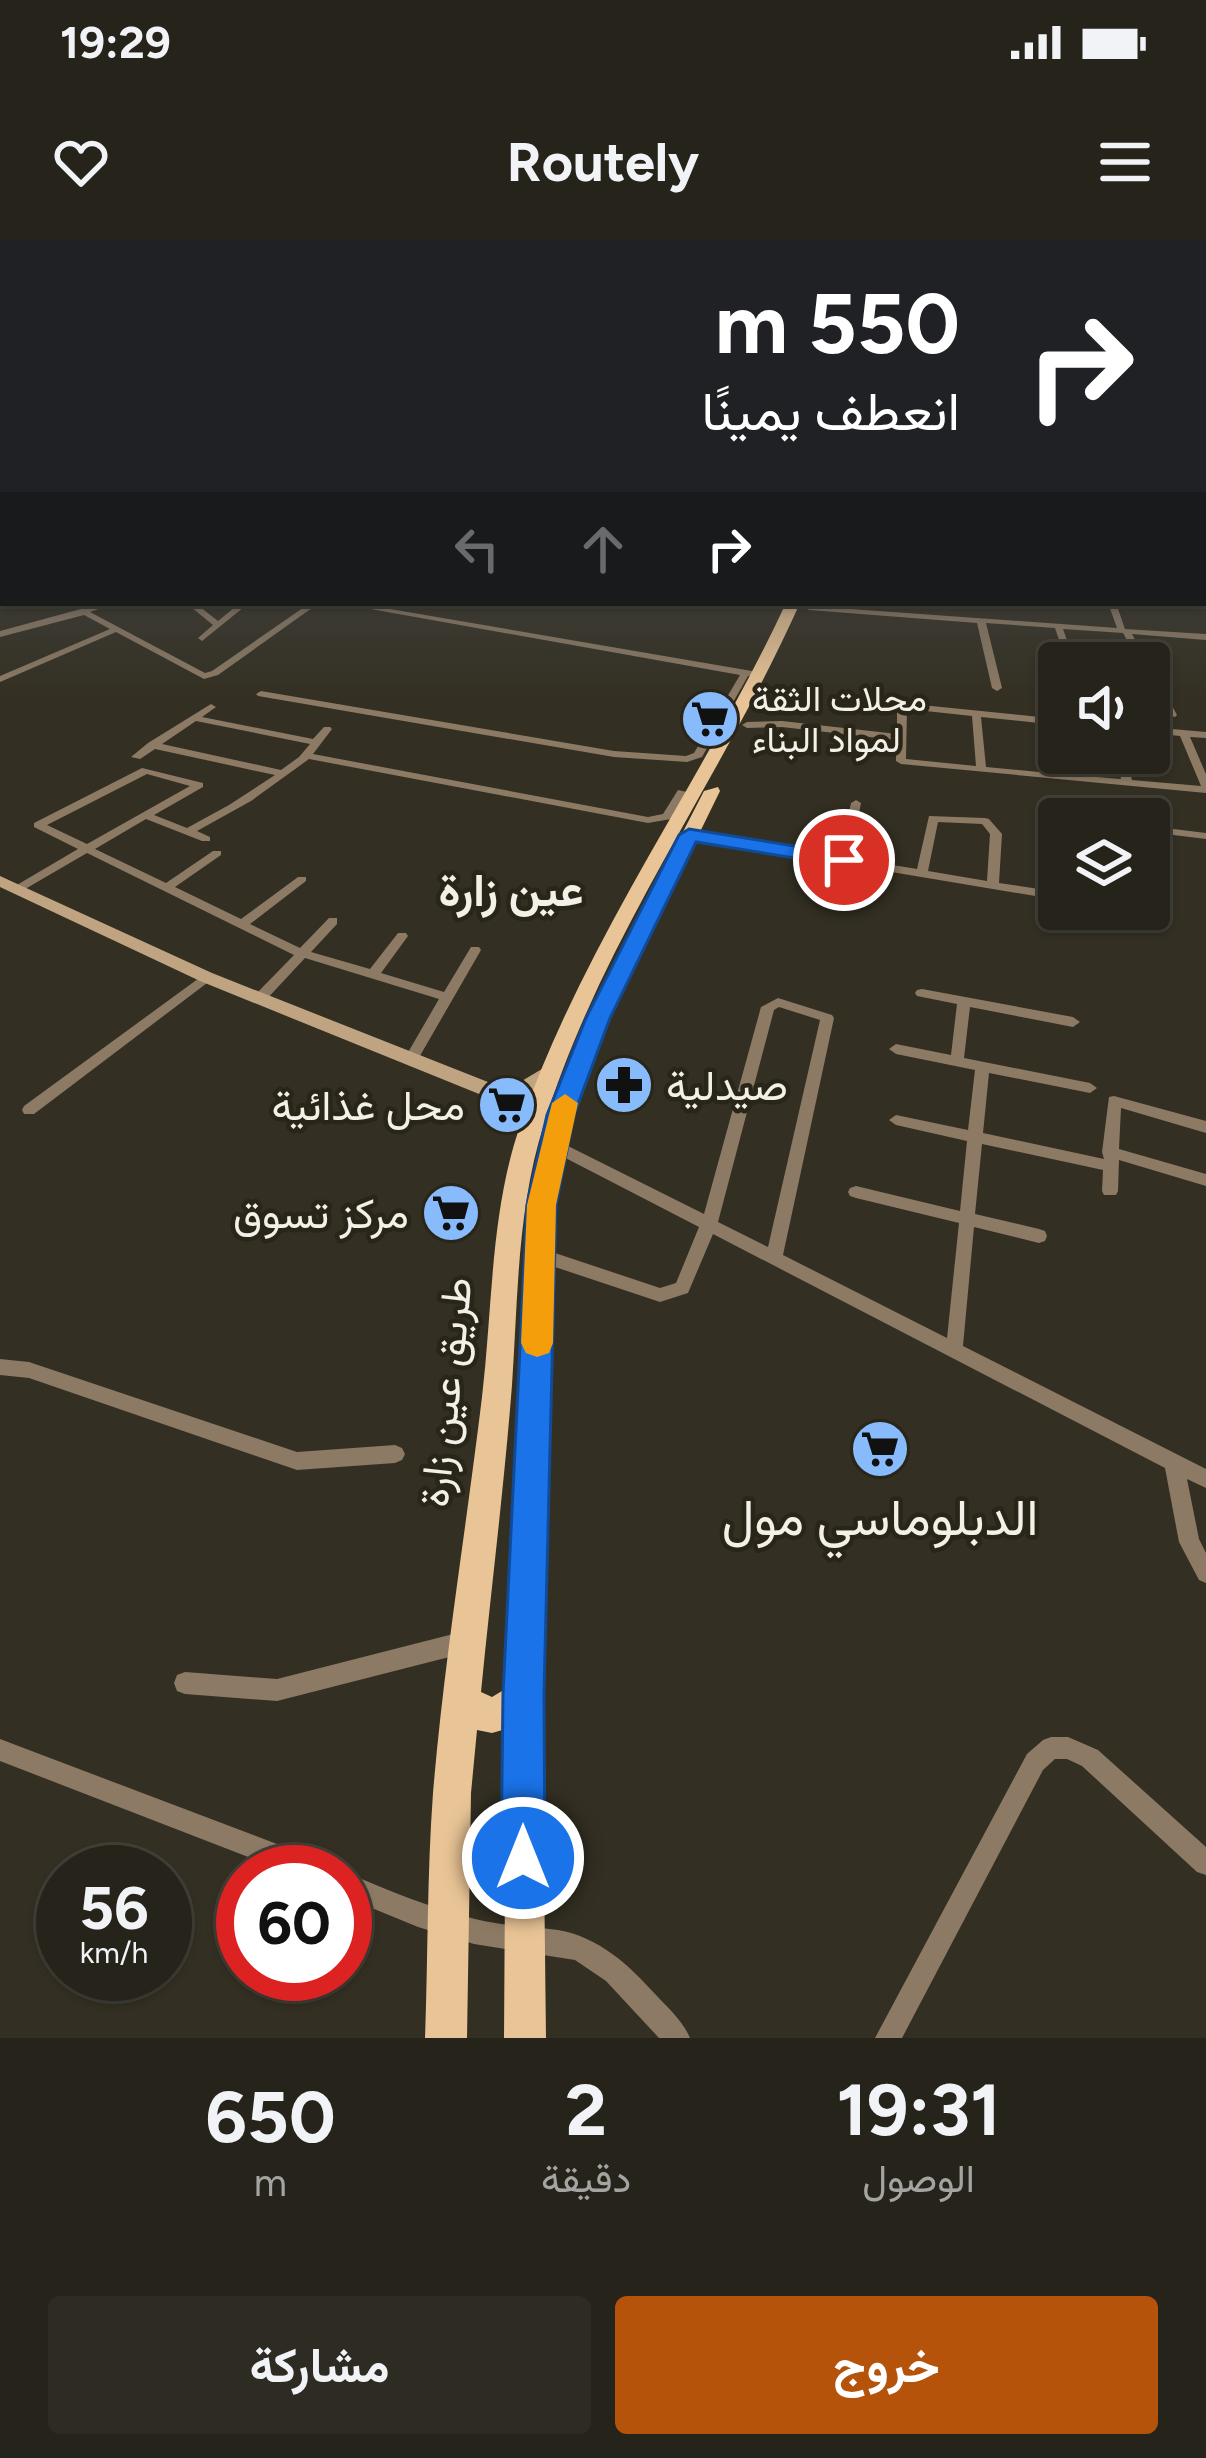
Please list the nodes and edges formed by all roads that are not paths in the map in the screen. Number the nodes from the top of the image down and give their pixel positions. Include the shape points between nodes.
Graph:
1 (102, 606) edge
2 (194, 606) edge
3 (241, 606) edge
4 (311, 606) edge
5 (357, 606) edge
6 (803, 606) edge
7 (804, 606) edge
8 (815, 606) edge
9 (1113, 606) edge
10 (75, 614) junction
11 (981, 621) junction
12 (218, 625) junction
13 (1058, 626) junction
14 (112, 631) junction
15 (1124, 631) junction
16 (0, 634) edge
17 (1206, 637) edge
18 (202, 638) dead end
19 (1064, 642) edge
20 (1131, 642) edge
21 (752, 674) junction
22 (0, 679) edge
23 (997, 688) dead end
24 (261, 694) dead end
25 (211, 707) dead end
26 (976, 712) junction
27 (1170, 712) edge
28 (1172, 716) dead end
29 (194, 718) junction
30 (1038, 719) edge
31 (749, 721) junction
32 (327, 729) dead end
33 (1170, 732) edge
34 (1184, 733) junction
35 (1206, 735) edge
36 (902, 737) junction
37 (313, 742) junction
38 (152, 745) junction
39 (308, 756) junction
40 (136, 757) dead end
41 (981, 770) junction
42 (279, 773) junction
43 (1054, 774) edge
44 (1125, 774) edge
45 (1055, 777) junction
46 (1127, 782) junction
47 (1206, 788) edge
48 (682, 792) dead end
49 (856, 803) dead end
50 (146, 815) junction
51 (187, 832) junction
52 (1170, 832) edge
53 (689, 835) junction
54 (1206, 836) edge
55 (206, 839) dead end
56 (88, 848) junction
57 (217, 853) dead end
58 (844, 860) junction
59 (922, 871) junction
60 (302, 879) dead end
61 (993, 884) junction
62 (8, 885) edge
63 (168, 887) junction
64 (1038, 892) edge
65 (333, 921) dead end
66 (242, 924) junction
67 (402, 936) dead end
68 (475, 950) dead end
69 (299, 952) junction
70 (372, 976) junction
71 (206, 977) junction
72 (922, 993) dead end
73 (446, 997) junction
74 (260, 999) junction
75 (964, 1002) junction
76 (1072, 1022) dead end
77 (896, 1049) dead end
78 (410, 1061) junction
79 (957, 1061) junction
80 (982, 1067) junction
81 (549, 1074) junction
82 (1090, 1088) dead end
83 (491, 1090) junction
84 (29, 1109) dead end
85 (896, 1120) dead end
86 (1206, 1126) edge
87 (531, 1128) junction
88 (974, 1136) junction
89 (554, 1146) junction
90 (1110, 1159) junction
91 (1206, 1180) edge
92 (1111, 1191) dead end
93 (856, 1192) dead end
94 (964, 1218) junction
95 (709, 1225) junction
96 (1039, 1236) dead end
97 (540, 1256) junction
98 (774, 1258) junction
99 (954, 1351) junction
100 (0, 1366) edge
101 (395, 1454) dead end
102 (1174, 1464) junction
103 (1206, 1479) edge
104 (1206, 1574) edge
105 (465, 1642) junction
106 (185, 1683) dead end
107 (524, 1694) junction
108 (460, 1696) junction
109 (0, 1750) edge
110 (248, 1845) edge
111 (1206, 1863) edge
112 (372, 1895) edge
113 (446, 1924) junction
114 (523, 1941) junction
115 (446, 2038) edge
116 (525, 2038) edge
117 (677, 2038) edge
118 (888, 2038) edge

1 - 10 street
2 - 12 street
3 - 12 street
4 - 14 street via 204,676
5 - 21 street
6 - 21 main road, طريق عين زارة
7 - 31 main road, طريق عين زارة
8 - 11 street
9 - 15 street
10 - 14 street
10 - 16 street
11 - 13 street
11 - 23 street
12 - 18 street
13 - 15 street
13 - 19 street
14 - 22 street
15 - 17 street
15 - 20 street
21 - 24 street via 698,755 687,759 614,754
21 - 81 main road, طريق عين زارة
25 - 29 street
26 - 30 street
26 - 36 street via 902,706
26 - 41 street
27 - 28 street
29 - 37 street
29 - 38 street
31 - 36 street
31 - 53 main road, طريق عين زارة
32 - 37 street
33 - 34 street
34 - 35 street
34 - 47 street
36 - 41 street via 901,761
37 - 39 street
38 - 40 street
38 - 42 street
39 - 42 street
39 - 48 street via 648,820 667,817
41 - 45 street
42 - 51 street via 247,801
43 - 45 street
44 - 46 street
45 - 46 street
46 - 47 street
49 - 58 street
50 - 51 street
50 - 56 street
50 - 56 street via 199,785 146,770 38,825
51 - 55 street
52 - 54 street
53 - 58 street
53 - 89 main road, طريق عين زارة via 598,1018
56 - 62 street
56 - 63 street
57 - 63 street
58 - 59 street
59 - 61 street
59 - 61 street via 933,818 985,820 996,834
60 - 66 street
61 - 64 street
62 - 71 main road
63 - 66 street
65 - 69 street
66 - 69 street
67 - 70 street
68 - 73 street
69 - 70 street
69 - 74 street
70 - 73 street
71 - 74 main road
71 - 84 street
72 - 75 street
73 - 78 street
74 - 78 main road
75 - 76 street
75 - 79 street
77 - 79 street
78 - 83 main road
79 - 80 street
80 - 82 street
80 - 88 street
81 - 83 main road via 524,1089
81 - 87 main road, طريق عين زارة
83 - 87 main road
85 - 88 street
86 - 90 street via 1114,1101
87 - 105 main road, طريق عين زارة via 512,1195
88 - 90 street
88 - 94 street
89 - 95 street
89 - 97 main road, طريق عين زارة
90 - 91 street
90 - 92 street
93 - 94 street
94 - 96 street
94 - 99 street
95 - 97 street via 685,1284 667,1295
95 - 98 street
95 - 98 street via 768,1007 778,1002 820,1013 826,1018
97 - 107 main road, طريق عين زارة
98 - 99 street
99 - 102 street
100 - 101 street via 297,1461
102 - 103 street
102 - 104 street via 1189,1542
105 - 106 street via 277,1690
105 - 108 main road, طريق عين زارة
107 - 108 main road via 491,1717
107 - 114 main road, طريق عين زارة
108 - 113 main road, طريق عين زارة
109 - 110 street
111 - 118 street via 1090,1758 1051,1748 1036,1762
112 - 113 street
113 - 114 street
113 - 115 main road, طريق عين زارة
114 - 116 main road, طريق عين زارة
114 - 117 street via 589,1953

